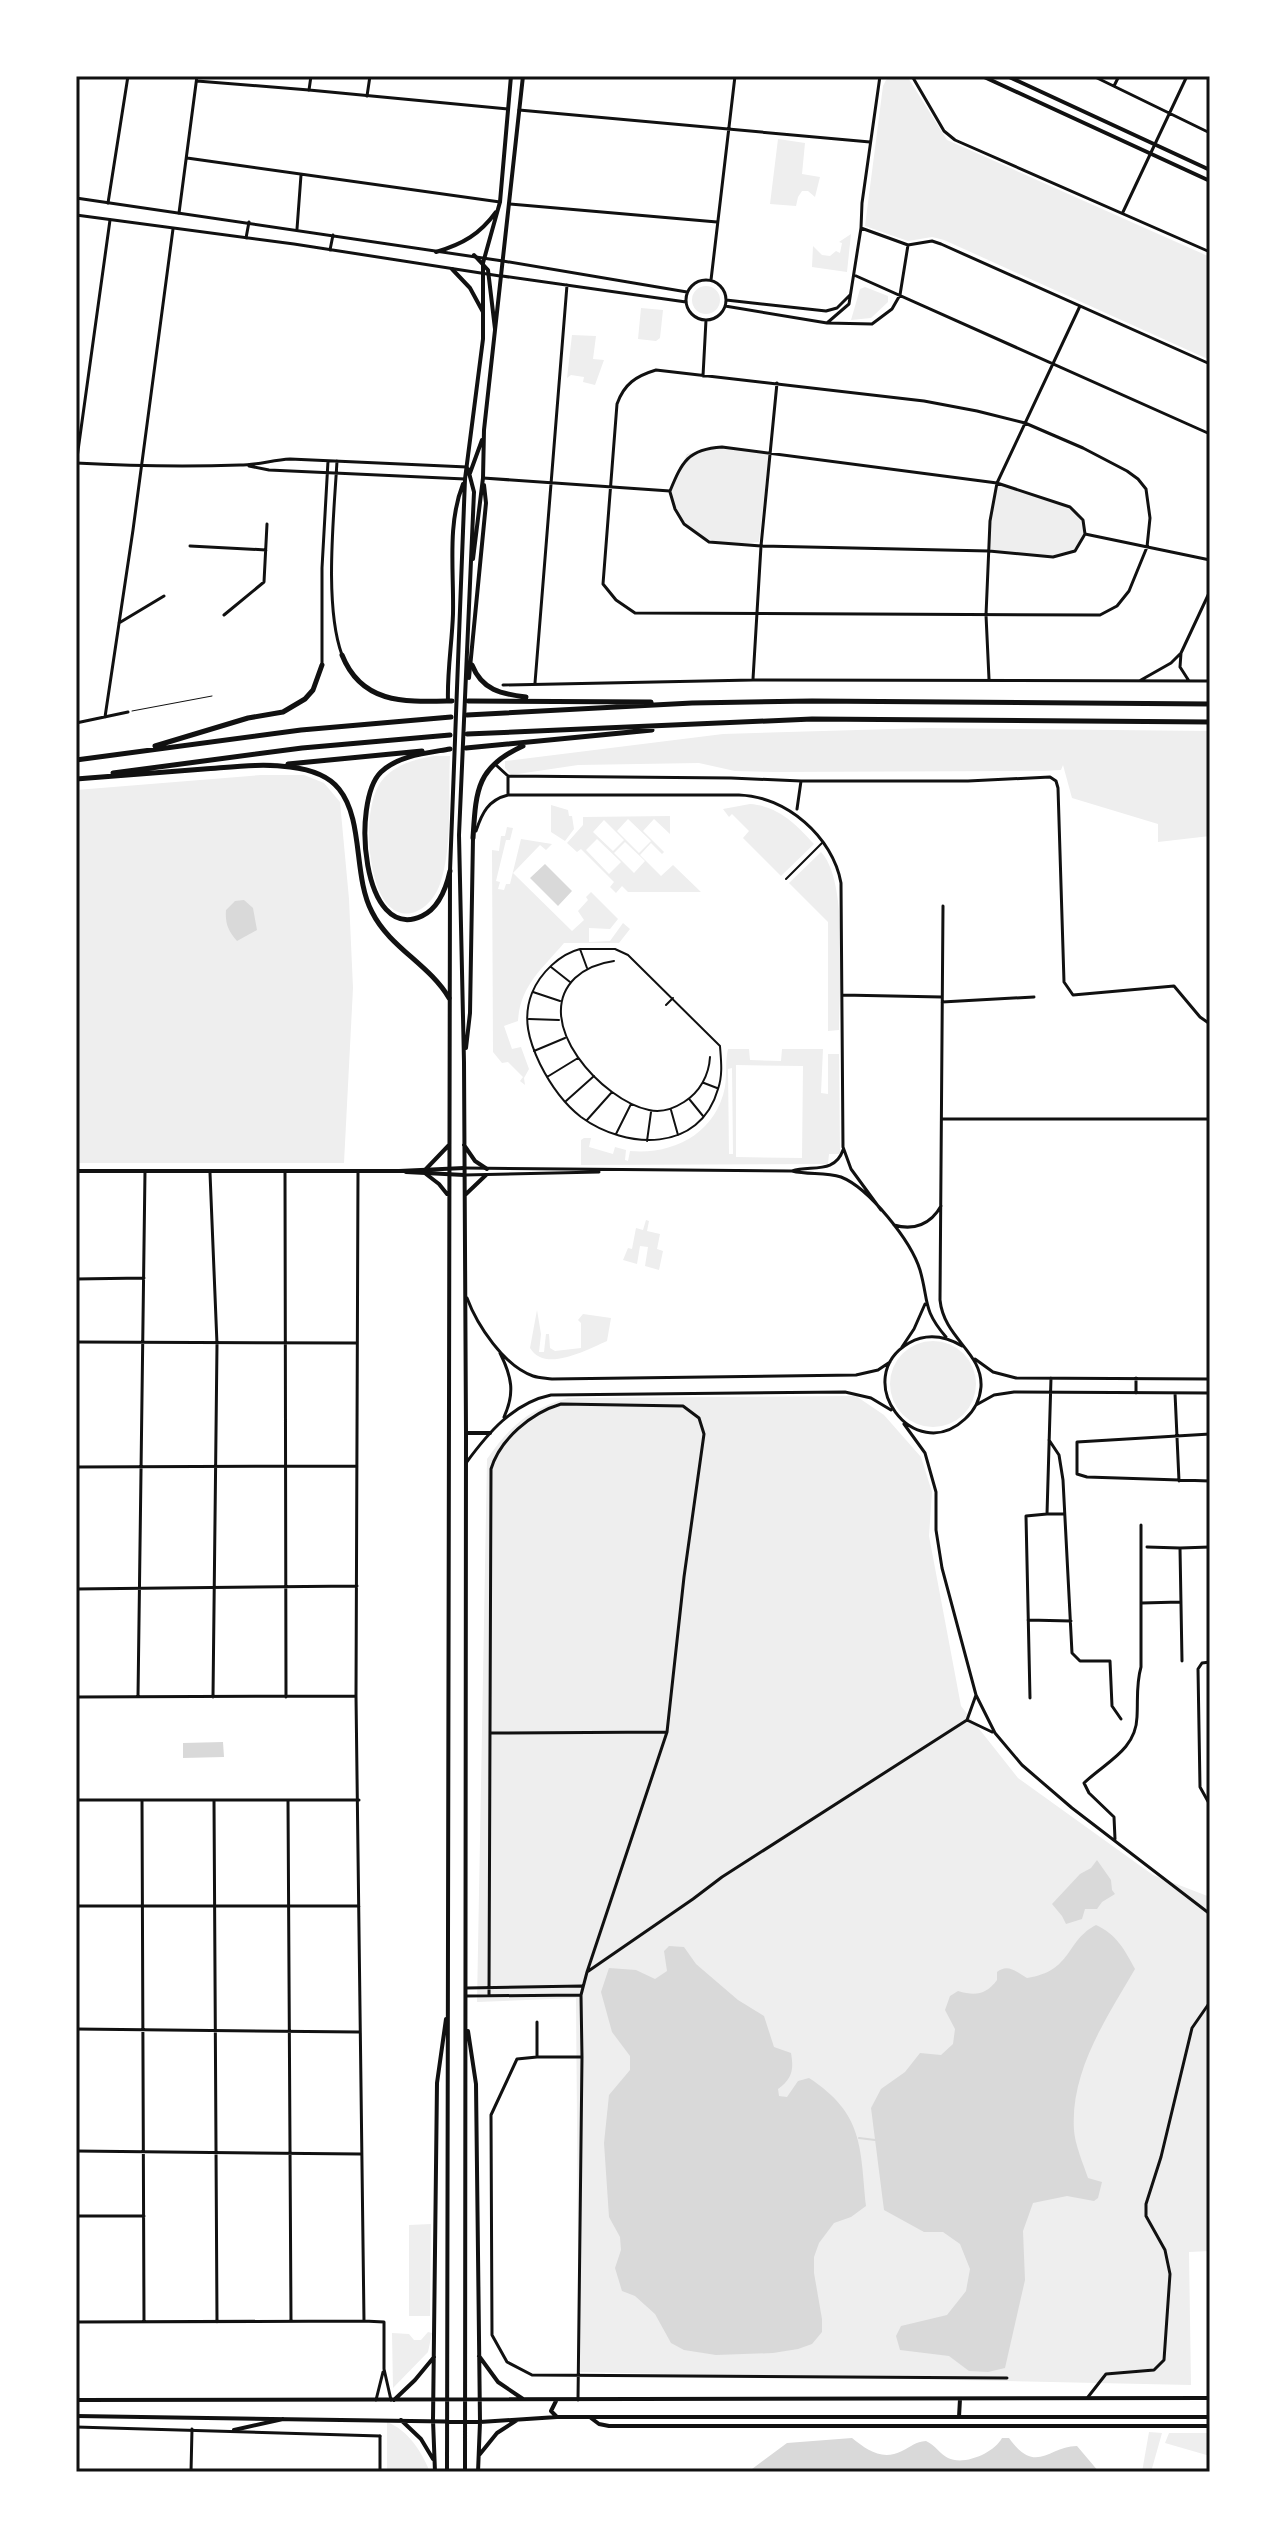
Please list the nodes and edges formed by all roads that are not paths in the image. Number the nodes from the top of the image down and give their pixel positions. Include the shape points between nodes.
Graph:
1 (128, 76) edge
2 (311, 76) edge
3 (370, 76) edge
4 (511, 76) edge
5 (523, 76) edge
6 (735, 76) edge
7 (880, 76) edge
8 (912, 76) edge
9 (982, 76) edge
10 (1007, 76) edge
11 (1093, 76) edge
12 (1119, 76) edge
13 (1187, 76) edge
14 (197, 78) edge
15 (1114, 86) junction
16 (309, 90) junction
17 (367, 96) junction
18 (508, 109) junction
19 (519, 110) junction
20 (1170, 113) junction
21 (728, 129) junction
22 (1210, 133) edge
23 (870, 142) junction
24 (1155, 144) junction
25 (1151, 153) junction
26 (187, 158) junction
27 (1210, 170) edge
28 (301, 175) junction
29 (1210, 181) edge
30 (76, 198) edge
31 (108, 203) junction
32 (509, 203) junction
33 (500, 204) junction
34 (1123, 212) junction
35 (179, 213) junction
36 (76, 215) edge
37 (110, 220) junction
38 (249, 222) junction
39 (717, 222) junction
40 (861, 228) junction
41 (173, 229) junction
42 (297, 229) junction
43 (333, 235) junction
44 (246, 238) junction
45 (908, 245) junction
46 (330, 250) junction
47 (436, 252) junction
48 (1210, 252) edge
49 (474, 255) junction
50 (484, 257) junction
51 (503, 261) junction
52 (483, 263) junction
53 (452, 269) junction
54 (482, 274) junction
55 (489, 275) junction
56 (854, 275) junction
57 (502, 276) junction
58 (711, 280) junction
59 (567, 285) junction
60 (687, 292) junction
61 (850, 295) junction
62 (900, 295) junction
63 (726, 300) junction
64 (686, 302) junction
65 (725, 306) junction
66 (1080, 306) junction
67 (485, 315) junction
68 (706, 320) junction
69 (827, 323) junction
70 (496, 340) junction
71 (1052, 364) junction
72 (1210, 364) edge
73 (703, 376) junction
74 (777, 383) junction
75 (1025, 423) junction
76 (484, 430) junction
77 (1210, 434) edge
78 (769, 453) junction
79 (269, 460) junction
80 (328, 461) junction
81 (337, 461) junction
82 (76, 463) edge
83 (245, 465) junction
84 (141, 467) junction
85 (467, 467) junction
86 (269, 470) junction
87 (327, 473) junction
88 (336, 474) junction
89 (470, 474) junction
90 (465, 479) junction
91 (483, 480) junction
92 (551, 483) junction
93 (997, 483) junction
94 (610, 487) junction
95 (670, 491) junction
96 (267, 524) dead end
97 (1085, 534) junction
98 (190, 546) dead end
99 (761, 546) junction
100 (1147, 547) junction
101 (266, 550) junction
102 (989, 551) junction
103 (1210, 560) edge
104 (1210, 591) edge
105 (469, 594) junction
106 (164, 596) dead end
107 (1201, 610) junction
108 (1210, 610) edge
109 (757, 613) junction
110 (224, 615) dead end
111 (986, 615) junction
112 (119, 623) junction
113 (1181, 653) junction
114 (342, 655) joint
115 (322, 665) joint
116 (472, 665) junction
117 (447, 678) junction
118 (469, 678) dead end
119 (753, 680) junction
120 (989, 680) junction
121 (1140, 680) junction
122 (1189, 681) junction
123 (1210, 681) edge
124 (535, 683) junction
125 (503, 685) dead end
126 (452, 688) dead end
127 (212, 696) dead end
128 (542, 699) junction
129 (450, 701) joint
130 (468, 701) dead end
131 (692, 703) junction
132 (1210, 704) edge
133 (128, 712) joint
134 (467, 715) dead end
135 (105, 717) junction
136 (451, 717) dead end
137 (1210, 722) edge
138 (76, 723) edge
139 (695, 725) junction
140 (467, 734) dead end
141 (450, 735) dead end
142 (528, 744) junction
143 (466, 748) dead end
144 (139, 751) junction
145 (76, 760) edge
146 (495, 761) junction
147 (271, 765) junction
148 (508, 776) junction
149 (76, 778) edge
150 (801, 781) junction
151 (508, 795) junction
152 (797, 809) dead end
153 (456, 835) junction
154 (473, 838) junction
155 (824, 842) junction
156 (450, 871) junction
157 (786, 879) dead end
158 (943, 906) dead end
159 (580, 949) junction
160 (614, 961) dead end
161 (551, 967) junction
162 (587, 969) junction
163 (571, 983) junction
164 (533, 992) junction
165 (842, 995) junction
166 (942, 997) junction
167 (1034, 997) dead end
168 (449, 998) junction
169 (673, 998) junction
170 (561, 1001) junction
171 (942, 1002) junction
172 (666, 1005) dead end
173 (527, 1019) junction
174 (560, 1020) junction
175 (1210, 1024) edge
176 (566, 1038) junction
177 (533, 1051) junction
178 (579, 1057) junction
179 (710, 1057) dead end
180 (464, 1062) junction
181 (595, 1075) junction
182 (547, 1077) junction
183 (703, 1082) junction
184 (718, 1089) junction
185 (613, 1091) junction
186 (689, 1099) junction
187 (565, 1102) junction
188 (632, 1103) junction
189 (670, 1109) junction
190 (651, 1110) junction
191 (703, 1116) junction
192 (942, 1119) junction
193 (1210, 1119) edge
194 (587, 1121) junction
195 (615, 1134) junction
196 (678, 1135) junction
197 (647, 1141) junction
198 (450, 1143) junction
199 (464, 1144) junction
200 (843, 1147) junction
201 (836, 1162) junction
202 (848, 1162) junction
203 (450, 1168) junction
204 (464, 1168) junction
205 (76, 1171) edge
206 (145, 1171) junction
207 (210, 1171) junction
208 (285, 1171) junction
209 (358, 1171) junction
210 (426, 1171) junction
211 (792, 1171) junction
212 (486, 1172) junction
213 (449, 1175) junction
214 (464, 1175) junction
215 (856, 1177) junction
216 (851, 1182) junction
217 (449, 1197) junction
218 (464, 1197) junction
219 (941, 1205) junction
220 (881, 1210) junction
221 (894, 1225) junction
222 (144, 1278) junction
223 (76, 1279) edge
224 (465, 1293) junction
225 (925, 1304) junction
226 (946, 1338) junction
227 (76, 1342) edge
228 (143, 1342) junction
229 (286, 1343) junction
230 (357, 1343) junction
231 (217, 1344) junction
232 (962, 1346) junction
233 (498, 1348) junction
234 (899, 1351) junction
235 (973, 1358) junction
236 (892, 1359) junction
237 (1051, 1378) junction
238 (1136, 1378) junction
239 (1210, 1379) edge
240 (1050, 1392) junction
241 (1136, 1393) junction
242 (1175, 1393) junction
243 (1210, 1393) edge
244 (976, 1405) junction
245 (894, 1413) junction
246 (502, 1421) junction
247 (902, 1421) junction
248 (466, 1433) junction
249 (490, 1433) junction
250 (1210, 1434) edge
251 (1176, 1435) junction
252 (1049, 1440) junction
253 (466, 1463) junction
254 (286, 1466) junction
255 (357, 1466) junction
256 (76, 1467) edge
257 (141, 1467) junction
258 (216, 1467) junction
259 (1179, 1481) junction
260 (1210, 1481) edge
261 (1047, 1514) junction
262 (1065, 1514) junction
263 (1141, 1525) dead end
264 (1147, 1547) dead end
265 (1210, 1547) edge
266 (1180, 1548) junction
267 (286, 1586) junction
268 (357, 1586) junction
269 (212, 1587) junction
270 (140, 1588) junction
271 (76, 1589) edge
272 (1180, 1602) junction
273 (1142, 1603) junction
274 (1028, 1620) junction
275 (1071, 1621) junction
276 (1182, 1661) dead end
277 (1210, 1662) edge
278 (976, 1695) junction
279 (356, 1696) junction
280 (76, 1697) edge
281 (138, 1697) junction
282 (213, 1697) junction
283 (286, 1697) junction
284 (1030, 1698) dead end
285 (1121, 1719) dead end
286 (967, 1720) junction
287 (667, 1732) junction
288 (489, 1733) junction
289 (995, 1733) junction
290 (76, 1800) edge
291 (142, 1800) junction
292 (214, 1800) junction
293 (288, 1800) junction
294 (359, 1800) junction
295 (1210, 1805) edge
296 (1115, 1839) junction
297 (76, 1906) edge
298 (143, 1906) junction
299 (215, 1906) junction
300 (288, 1906) junction
301 (359, 1906) junction
302 (1210, 1914) edge
303 (587, 1972) junction
304 (582, 1986) junction
305 (466, 1988) junction
306 (489, 1988) junction
307 (489, 1995) junction
308 (581, 1995) junction
309 (466, 1996) junction
310 (449, 2001) junction
311 (1210, 2002) edge
312 (466, 2014) junction
313 (537, 2022) dead end
314 (76, 2029) edge
315 (143, 2030) junction
316 (215, 2031) junction
317 (289, 2031) junction
318 (359, 2032) junction
319 (537, 2057) junction
320 (582, 2057) junction
321 (76, 2151) edge
322 (143, 2152) junction
323 (216, 2152) junction
324 (290, 2153) junction
325 (361, 2154) junction
326 (76, 2216) edge
327 (144, 2216) junction
328 (291, 2321) junction
329 (364, 2321) junction
330 (76, 2322) edge
331 (144, 2322) junction
332 (217, 2322) junction
333 (435, 2355) junction
334 (479, 2356) junction
335 (384, 2369) junction
336 (577, 2374) junction
337 (1007, 2378) dead end
338 (1210, 2398) edge
339 (960, 2399) junction
340 (1087, 2399) junction
341 (76, 2400) edge
342 (433, 2400) junction
343 (480, 2400) junction
344 (526, 2400) junction
345 (557, 2400) junction
346 (578, 2400) junction
347 (375, 2401) junction
348 (392, 2401) junction
349 (76, 2416) edge
350 (557, 2417) junction
351 (589, 2417) junction
352 (763, 2417) junction
353 (959, 2417) junction
354 (1210, 2417) edge
355 (288, 2418) junction
356 (524, 2418) junction
357 (399, 2419) junction
358 (433, 2420) junction
359 (480, 2422) junction
360 (746, 2426) junction
361 (1210, 2426) edge
362 (76, 2427) edge
363 (192, 2429) junction
364 (234, 2430) junction
365 (479, 2456) junction
366 (434, 2463) junction
367 (191, 2472) edge
368 (380, 2472) edge
369 (435, 2472) edge
370 (447, 2472) edge
371 (465, 2472) edge
372 (478, 2472) edge

1 - 31 street
2 - 16 street
3 - 17 street
4 - 18 main road
5 - 19 main road
6 - 21 street
7 - 23 street
8 - 34 street via 944,131 955,140
9 - 25 main road
10 - 24 main road
11 - 15 street
12 - 15 street
13 - 20 street
14 - 16 street
14 - 26 street
15 - 20 street
16 - 17 street
17 - 18 street
18 - 33 main road
19 - 21 street
19 - 32 main road
20 - 22 street
20 - 24 street
21 - 23 street
21 - 39 street
23 - 40 street
24 - 25 street
24 - 27 main road
25 - 29 main road
25 - 34 street
26 - 28 street
26 - 35 street
28 - 33 street
28 - 42 street
30 - 31 street
31 - 35 street
32 - 39 street
32 - 51 main road
33 - 47 main road via 476,234
33 - 50 main road
34 - 48 street
35 - 38 street
36 - 37 street
37 - 41 street
37 - 82 street
38 - 42 street
38 - 44 street
39 - 58 street
40 - 45 street
40 - 56 street
41 - 44 street
41 - 84 street
42 - 43 street
43 - 46 street
43 - 47 street
44 - 46 street
45 - 62 street
45 - 66 street via 941,244
46 - 53 street
47 - 49 street
49 - 50 street
49 - 52 main road
50 - 51 street
50 - 52 main road
51 - 57 main road
51 - 60 street
52 - 54 main road
52 - 55 main road
53 - 54 street
53 - 67 main road
54 - 55 street
54 - 67 main road
55 - 57 street
55 - 70 main road
56 - 61 street
56 - 62 street
57 - 59 street
57 - 70 main road
58 - 60 street via 701,280
58 - 63 street via 722,287
59 - 64 street
59 - 92 street
60 - 64 street
61 - 63 street via 826,311
61 - 69 street via 849,304
62 - 69 street via 872,324
62 - 71 street
63 - 65 street
64 - 68 street via 695,317
65 - 68 street
65 - 69 street
66 - 71 street
66 - 72 street
67 - 85 main road
68 - 73 street
70 - 76 main road
71 - 75 street
71 - 77 street
73 - 74 street
73 - 94 street via 656,370 641,374 622,391
74 - 75 street via 924,401
74 - 78 street
75 - 93 street
75 - 100 street via 1138,479 1146,489 1150,518
76 - 89 main road
76 - 91 main road
78 - 93 street
78 - 95 street via 706,448 691,454
78 - 99 street
79 - 80 street
79 - 83 street
79 - 86 street
80 - 81 street
80 - 87 street
81 - 85 street
81 - 88 street
82 - 84 street
83 - 84 street
83 - 86 street
84 - 112 street
85 - 89 main road
85 - 90 main road
86 - 87 street
87 - 88 street
87 - 115 street
88 - 90 street
88 - 114 street via 333,602
89 - 90 main road
89 - 105 main road via 474,492
90 - 117 main road via 454,515
90 - 153 main road
91 - 92 street
91 - 105 main road
91 - 116 main road via 486,503
92 - 94 street
92 - 124 street
93 - 97 street via 1070,507 1083,520
93 - 102 street
94 - 95 street
94 - 109 street via 602,577 623,606 635,613
95 - 99 street via 684,524 709,542
96 - 101 street
97 - 100 street
97 - 102 street via 1075,551 1063,556
98 - 101 street
99 - 102 street
99 - 109 street
100 - 103 street
100 - 111 street via 1129,591 1100,615
101 - 110 street via 264,582
102 - 111 street
104 - 107 street
105 - 153 main road
106 - 112 street
107 - 108 street
107 - 113 street
109 - 111 street
109 - 119 street
111 - 120 street
112 - 135 street
113 - 121 street
113 - 122 street via 1180,667
114 - 129 highway via 348,670 372,692 417,703
115 - 144 highway via 313,690 283,712
116 - 118 main road
116 - 128 highway via 476,676 493,690
117 - 126 main road
117 - 129 main road
119 - 120 street
119 - 124 street
120 - 121 street
121 - 122 street
122 - 123 street
124 - 125 street
127 - 133 lane
128 - 130 highway
128 - 131 highway
131 - 132 highway
131 - 134 highway
133 - 135 street
135 - 138 street
136 - 144 highway
137 - 139 highway via 812,719
139 - 140 highway
139 - 142 highway
141 - 149 highway
142 - 143 highway
142 - 146 highway
144 - 145 highway
146 - 148 street
146 - 154 highway via 476,799
147 - 149 highway
147 - 156 highway via 450,749 408,758 381,772 368,794 365,836 373,887 386,910 398,918 414,919 430,910 441,898
147 - 168 highway via 309,770 340,789 370,908 391,939
148 - 150 street
148 - 151 street
150 - 152 street
150 - 175 street via 1053,779 1058,788 1068,990 1073,995 1174,986
151 - 154 street via 486,807
151 - 155 street via 748,795 773,801 796,815
153 - 156 main road
153 - 180 main road
154 - 180 main road via 470,1013
155 - 157 street
155 - 165 street via 841,883
156 - 168 main road
158 - 166 street
159 - 161 street
159 - 162 street
159 - 169 street via 624,952
160 - 162 street
161 - 163 street
161 - 164 street
162 - 163 street
163 - 170 street
164 - 170 street
164 - 173 street
165 - 166 street
165 - 200 street
166 - 171 street
167 - 171 street
168 - 198 main road
169 - 172 street
169 - 184 street via 720,1046
170 - 174 street
171 - 192 street
173 - 174 street
173 - 177 street
174 - 176 street
176 - 177 street
176 - 178 street
177 - 182 street
178 - 181 street
178 - 182 street
179 - 183 street
180 - 199 main road
181 - 185 street
181 - 187 street
182 - 187 street
183 - 184 street
183 - 186 street
184 - 191 street
185 - 188 street
185 - 194 street
186 - 189 street
186 - 191 street
187 - 194 street
188 - 190 street
188 - 195 street
189 - 190 street
189 - 196 street
190 - 197 street
191 - 196 street
192 - 193 street
192 - 219 street
194 - 195 street
195 - 197 street
196 - 197 street
198 - 203 main road
198 - 210 main road
199 - 204 main road
199 - 212 main road
200 - 201 street
200 - 202 street
201 - 202 street
201 - 211 street
202 - 215 street
203 - 204 main road
203 - 210 main road
203 - 213 main road
204 - 212 street
204 - 214 main road
205 - 206 main road
206 - 207 main road
206 - 222 street
207 - 208 main road
207 - 231 street
208 - 209 main road
208 - 229 street
209 - 210 main road
209 - 230 street
210 - 213 main road
210 - 217 main road
211 - 212 street
211 - 216 street
212 - 214 street
212 - 218 main road
213 - 214 main road
213 - 217 main road
214 - 218 main road
215 - 216 street
215 - 220 street
216 - 220 street
217 - 310 main road
218 - 224 main road
219 - 221 street via 922,1225
219 - 232 street via 941,1305 947,1326
220 - 221 street
221 - 225 street via 916,1260
222 - 223 street
222 - 228 street
224 - 233 street via 483,1331
224 - 248 main road
225 - 226 street
225 - 234 street
226 - 232 street
226 - 234 street via 921,1338
227 - 228 street
228 - 231 street
228 - 257 street
229 - 230 street
229 - 231 street
229 - 254 street
230 - 255 street
231 - 258 street
232 - 235 street
233 - 236 street via 531,1375 552,1379 856,1375 878,1370
233 - 246 street via 513,1385
234 - 236 street
235 - 237 street via 1008,1377
235 - 244 street via 981,1386
236 - 245 street via 885,1386
237 - 238 street
237 - 240 street
238 - 239 street
238 - 241 street
240 - 241 street
240 - 244 street via 1007,1392
240 - 252 street
241 - 242 street
242 - 243 street
242 - 251 street
244 - 247 street via 949,1430 924,1432
245 - 246 street via 871,1398 845,1392 551,1395 533,1399
245 - 247 street
246 - 249 street
247 - 278 street via 925,1453 936,1492 942,1568
248 - 249 main road
248 - 253 main road
249 - 253 street
250 - 251 street
251 - 259 street
251 - 259 street via 1077,1442 1077,1474
252 - 261 street
252 - 262 street via 1059,1455
253 - 305 main road
254 - 255 street
254 - 258 street
254 - 267 street
255 - 268 street
256 - 257 street
257 - 258 street
257 - 270 street
258 - 269 street
259 - 260 street
261 - 262 street
261 - 274 street via 1026,1516
262 - 275 street
263 - 273 street
264 - 266 street
265 - 266 street
266 - 272 street
267 - 268 street
267 - 269 street
267 - 283 street
268 - 279 street
269 - 270 street
269 - 282 street
270 - 271 street
270 - 281 street
272 - 273 street
272 - 276 street
273 - 296 street via 1136,1729 1120,1754 1084,1783 1114,1817
274 - 275 street
274 - 284 street
275 - 285 street via 1076,1660 1110,1661 1112,1706
277 - 295 street via 1198,1669 1200,1787
278 - 286 street
278 - 289 street
279 - 283 street
279 - 294 street
280 - 281 street
281 - 282 street
282 - 283 street
286 - 289 street
286 - 303 street via 722,1877
287 - 288 street
287 - 288 street via 704,1426 683,1406 574,1402 551,1407 524,1424 501,1448 491,1469
287 - 303 street
288 - 306 street
289 - 296 street via 1022,1765
290 - 291 street
291 - 292 street
291 - 298 street
292 - 293 street
292 - 299 street
293 - 294 street
293 - 300 street
294 - 301 street
296 - 302 street
297 - 298 street
298 - 299 street
298 - 315 street
299 - 300 street
299 - 316 street
300 - 301 street
300 - 317 street
301 - 318 street
303 - 304 street
304 - 306 street
304 - 308 street
305 - 306 street
305 - 309 main road
306 - 307 street
307 - 308 street
307 - 309 street
308 - 320 street
309 - 312 main road
310 - 333 main road via 437,2083
310 - 370 main road
311 - 340 street via 1192,2028 1146,2204 1170,2274 1164,2360 1154,2370 1106,2374
312 - 334 main road via 476,2084
312 - 371 main road
313 - 319 street
314 - 315 street
315 - 316 street
315 - 322 street
316 - 317 street
316 - 323 street
317 - 318 street
317 - 324 street
318 - 325 street
319 - 320 street
319 - 336 street via 517,2059 491,2115 492,2335 507,2362 532,2375
320 - 336 street
321 - 322 street
322 - 323 street
322 - 327 street
323 - 324 street
323 - 332 street
324 - 325 street
324 - 328 street
325 - 329 street
326 - 327 street
327 - 331 street
328 - 329 street
328 - 332 street
329 - 335 street via 384,2322
330 - 331 street
331 - 332 street
333 - 342 main road
333 - 348 main road
334 - 343 main road
334 - 344 main road via 498,2382
335 - 347 street
335 - 348 street
336 - 337 street
336 - 346 street
338 - 340 main road
339 - 340 main road
339 - 346 main road
339 - 353 main road
341 - 347 main road
342 - 343 main road
342 - 348 main road
342 - 358 main road
343 - 344 main road
343 - 359 main road
344 - 345 main road
345 - 346 main road
345 - 350 main road via 551,2408
347 - 348 main road
349 - 355 main road
350 - 351 main road
350 - 356 main road
351 - 352 main road
351 - 360 main road via 609,2426
352 - 353 main road
352 - 360 main road
353 - 354 main road
355 - 357 main road
355 - 364 main road
356 - 359 main road
356 - 365 main road via 505,2426
357 - 358 main road
357 - 366 main road via 421,2439
358 - 359 main road
358 - 366 main road
359 - 365 main road
360 - 361 main road
362 - 363 street
363 - 364 street
363 - 367 street
364 - 368 street via 380,2436
365 - 372 main road
366 - 369 main road

